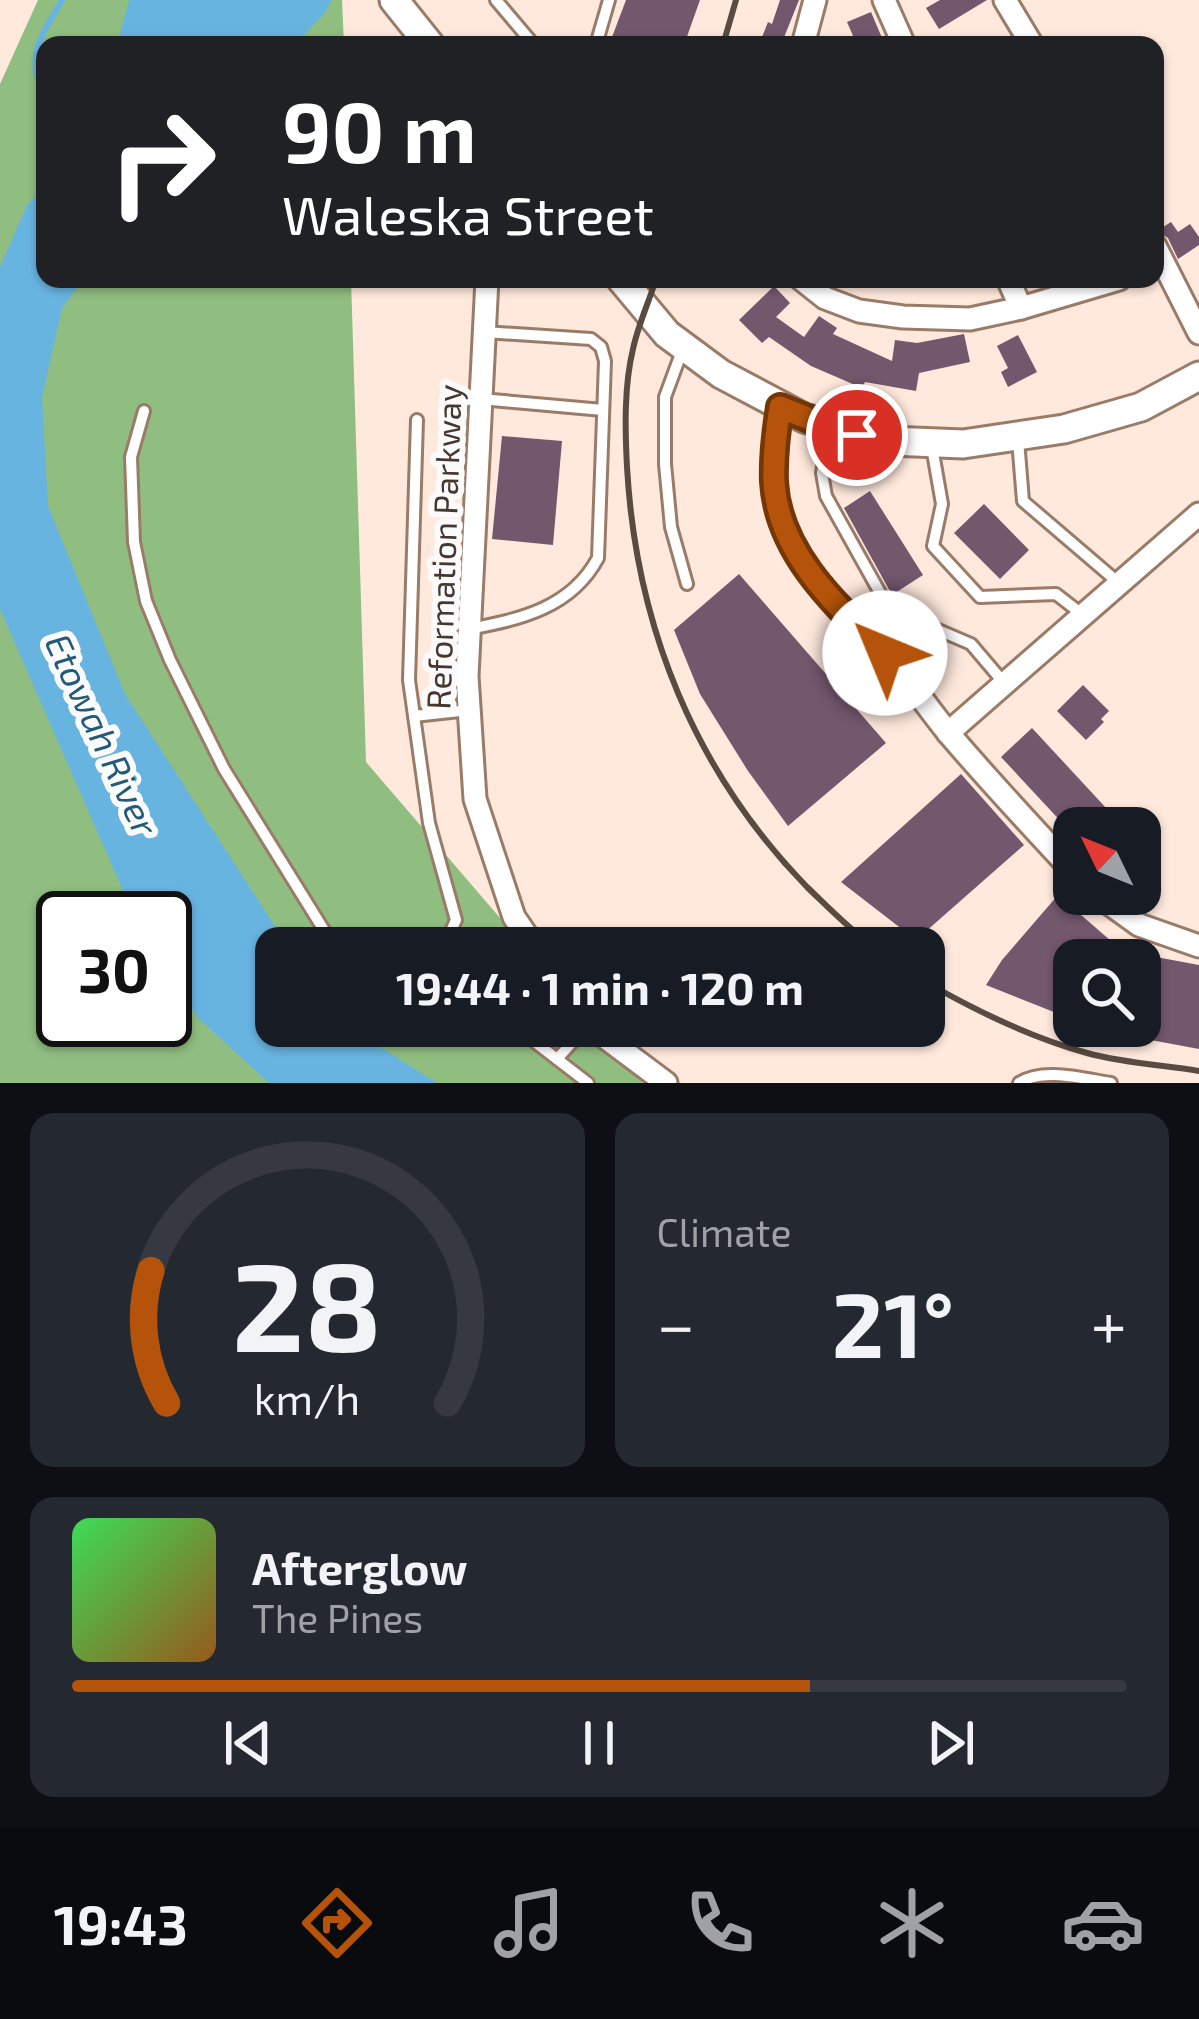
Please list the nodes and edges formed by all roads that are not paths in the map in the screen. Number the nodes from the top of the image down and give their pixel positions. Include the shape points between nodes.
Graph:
1 (394, 0) edge
2 (496, 0) edge
3 (609, 0) edge
4 (815, 0) edge
5 (884, 0) edge
6 (1005, 0) edge
7 (423, 36) edge
8 (526, 36) edge
9 (599, 36) edge
10 (805, 36) edge
11 (900, 36) edge
12 (1027, 36) edge
13 (1164, 263) edge
14 (486, 288) edge
15 (629, 288) edge
16 (813, 288) edge
17 (1012, 288) edge
18 (1089, 288) edge
19 (1190, 298) edge
20 (1021, 308) junction
21 (484, 332) junction
22 (1199, 333) edge
23 (683, 348) junction
24 (1199, 376) edge
25 (480, 398) junction
26 (1199, 400) edge
27 (780, 407) junction
28 (1141, 407) junction
29 (603, 410) junction
30 (144, 411) dead end
31 (417, 420) dead end
32 (829, 427) junction
33 (1018, 437) junction
34 (932, 444) junction
35 (1199, 514) edge
36 (687, 584) dead end
37 (1120, 584) junction
38 (1083, 615) junction
39 (469, 628) junction
40 (1005, 684) junction
41 (469, 710) junction
42 (414, 716) junction
43 (948, 734) junction
44 (1053, 849) edge
45 (1125, 915) edge
46 (322, 927) edge
47 (453, 927) edge
48 (521, 927) edge
49 (1199, 946) edge
50 (541, 1047) edge
51 (568, 1047) edge
52 (617, 1047) edge
53 (557, 1059) junction
54 (589, 1083) edge
55 (666, 1083) edge
56 (1019, 1083) edge
57 (1111, 1083) edge

1 - 7 main road
2 - 8 lane
3 - 9 lane
4 - 10 street
5 - 11 street
6 - 12 street
13 - 19 street
14 - 21 street, Reformation Parkway
15 - 23 main road
16 - 20 street via 859,311 903,317 970,320
17 - 20 street
18 - 20 street
19 - 22 street
21 - 25 street, Reformation Parkway
21 - 29 lane via 591,338 605,361
23 - 27 main road
23 - 36 lane via 665,397 665,464
24 - 28 main road
25 - 29 lane
25 - 39 street, Reformation Parkway
26 - 28 main road
27 - 32 main road
27 - 43 street via 774,482 794,547
28 - 33 main road
29 - 39 lane via 598,557 587,577 518,620
30 - 46 lane via 131,457 146,602 224,769
31 - 42 lane
32 - 34 main road
32 - 40 lane via 826,496 890,609 970,644
33 - 34 main road
33 - 37 lane via 1023,501
34 - 38 lane via 942,504 933,546 980,597 1056,594
35 - 37 street
37 - 38 street
38 - 40 street
39 - 41 street, Reformation Parkway
40 - 43 street
41 - 42 lane
41 - 48 street, Reformation Parkway via 475,800
42 - 47 lane
43 - 44 street
45 - 49 street
50 - 53 lane
51 - 53 lane
52 - 55 street
53 - 54 lane
56 - 57 lane via 1055,1076

